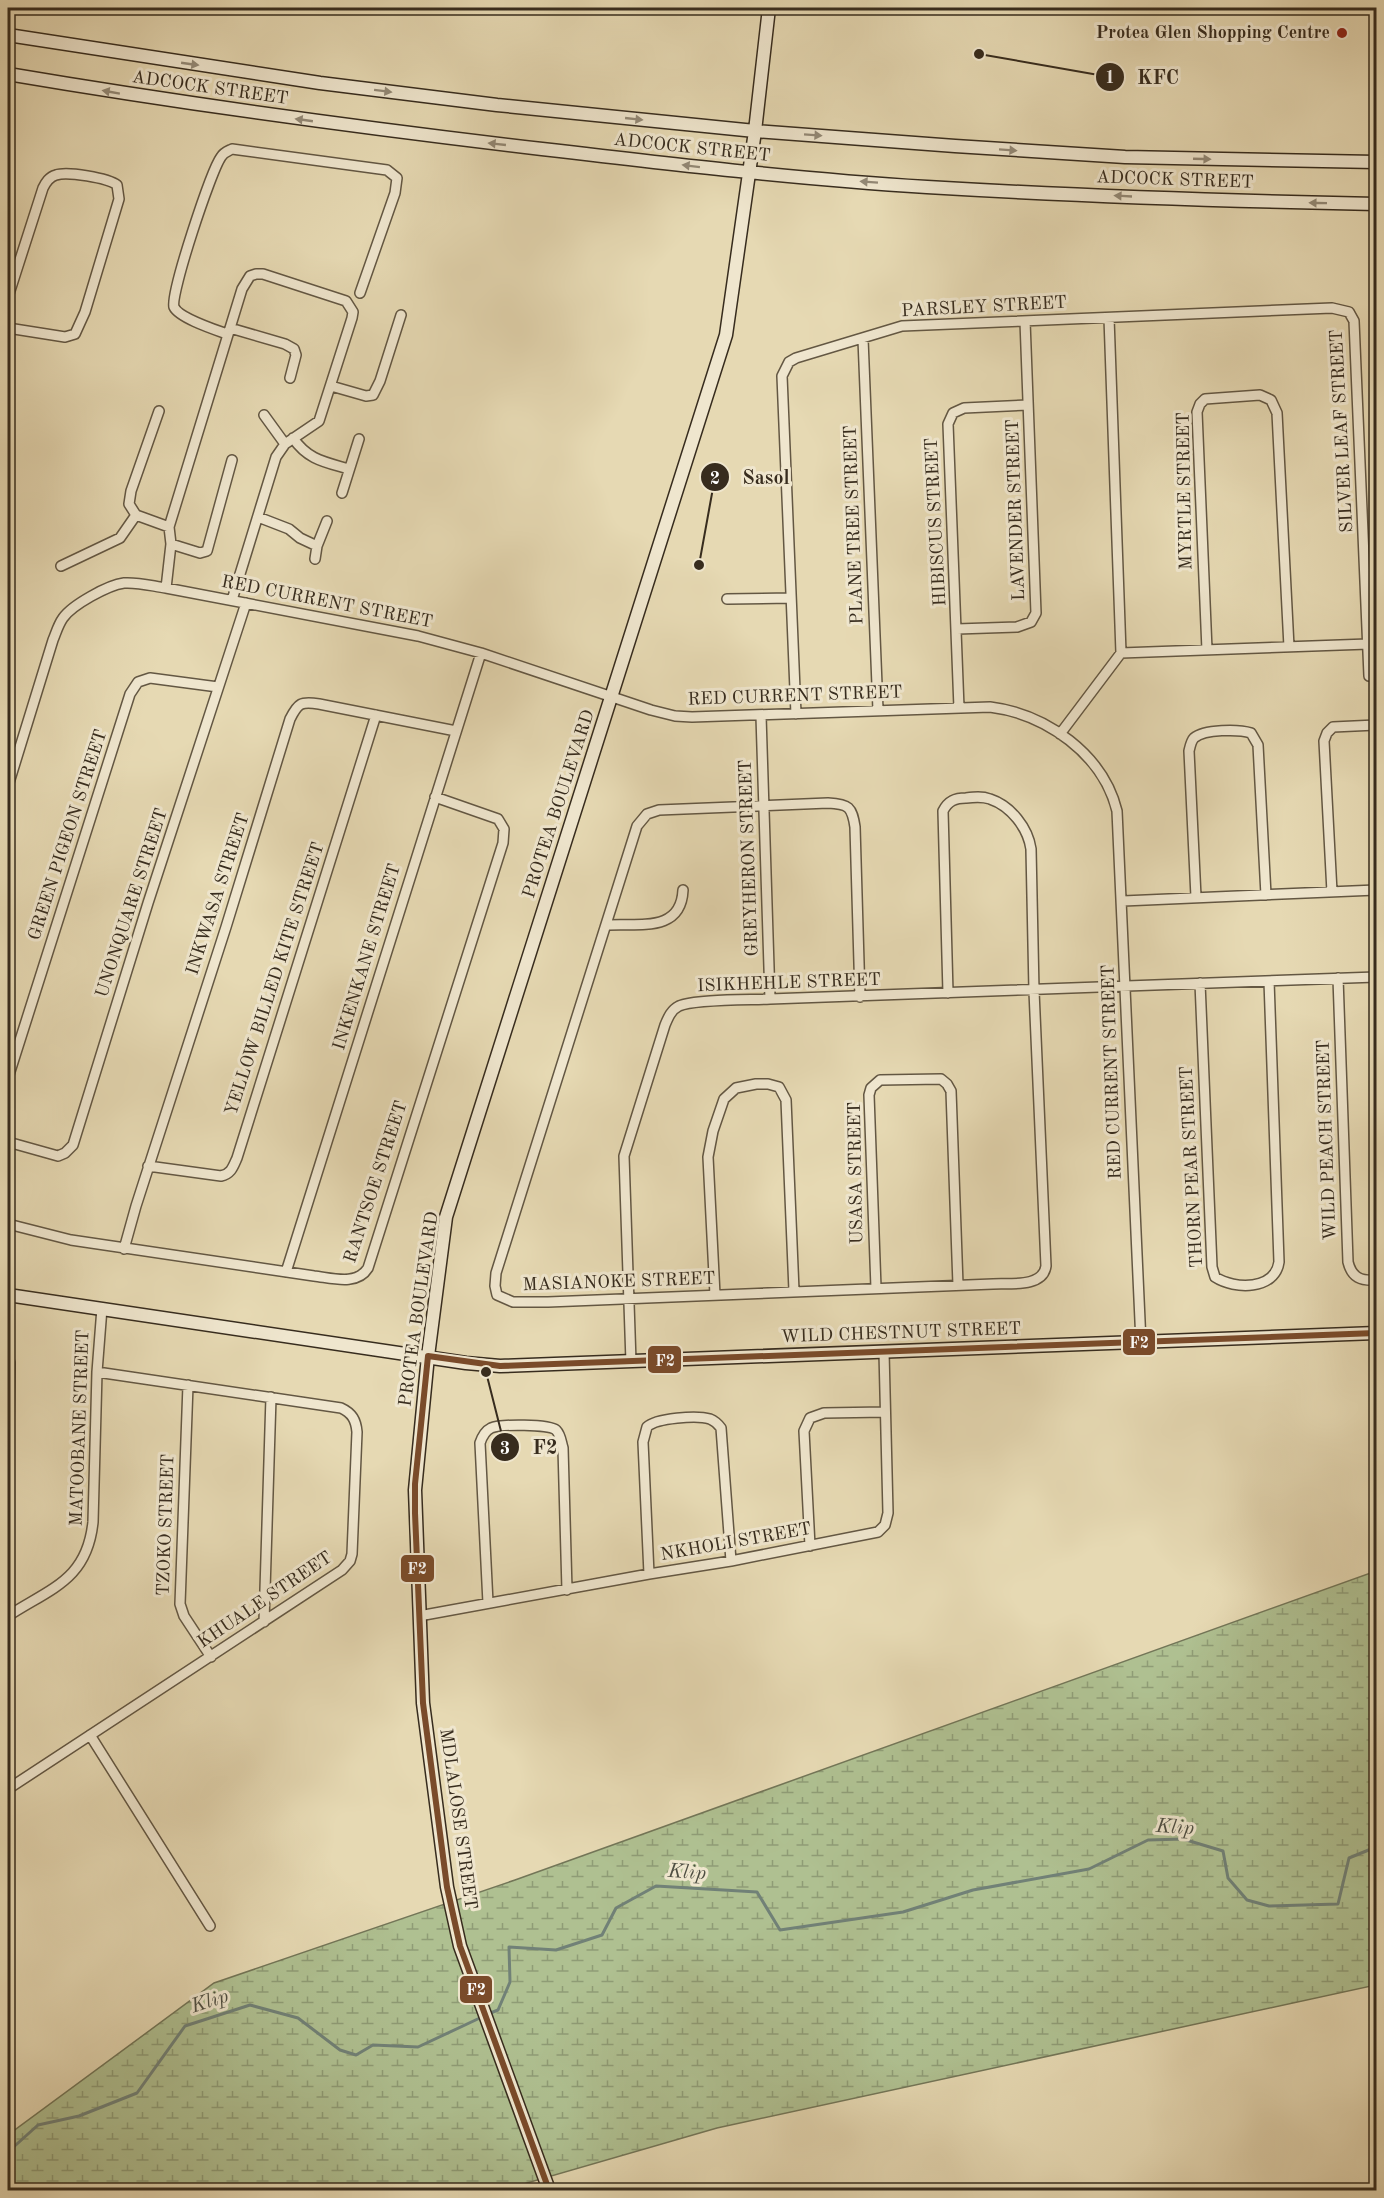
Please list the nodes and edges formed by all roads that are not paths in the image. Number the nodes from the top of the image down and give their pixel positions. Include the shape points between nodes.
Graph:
1 (769, 8) edge
2 (8, 34) edge
3 (8, 74) edge
4 (755, 131) junction
5 (1377, 162) edge
6 (749, 173) junction
7 (1377, 204) edge
8 (360, 293) dead end
9 (8, 297) edge
10 (400, 315) dead end
11 (1112, 318) junction
12 (1025, 321) junction
13 (8, 328) edge
14 (229, 331) junction
15 (863, 339) junction
16 (290, 378) dead end
17 (331, 386) junction
18 (1029, 405) junction
19 (159, 411) dead end
20 (264, 415) dead end
21 (294, 438) junction
22 (359, 439) dead end
23 (285, 444) junction
24 (232, 460) dead end
25 (349, 469) junction
26 (342, 493) dead end
27 (135, 515) junction
28 (258, 518) junction
29 (327, 521) dead end
30 (169, 527) junction
31 (171, 544) junction
32 (317, 546) junction
33 (315, 559) dead end
34 (61, 566) dead end
35 (166, 588) junction
36 (791, 598) junction
37 (727, 599) dead end
38 (232, 600) junction
39 (246, 603) junction
40 (957, 629) junction
41 (1368, 644) junction
42 (1289, 647) junction
43 (1207, 650) junction
44 (481, 653) junction
45 (1121, 653) junction
46 (1369, 676) dead end
47 (218, 687) junction
48 (612, 696) junction
49 (959, 708) junction
50 (878, 710) junction
51 (795, 714) junction
52 (376, 715) junction
53 (761, 716) junction
54 (1377, 726) edge
55 (456, 731) junction
56 (1060, 734) junction
57 (8, 786) edge
58 (435, 796) junction
59 (763, 807) junction
60 (683, 890) dead end
61 (1377, 890) edge
62 (1332, 892) junction
63 (1266, 895) junction
64 (1196, 897) junction
65 (1123, 901) junction
66 (606, 925) junction
67 (1377, 977) edge
68 (1338, 978) junction
69 (1269, 981) junction
70 (1200, 983) junction
71 (1124, 987) junction
72 (1034, 991) junction
73 (948, 993) junction
74 (860, 997) junction
75 (771, 999) junction
76 (8, 1078) edge
77 (8, 1142) edge
78 (148, 1166) junction
79 (8, 1224) edge
80 (124, 1249) junction
81 (286, 1272) junction
82 (1377, 1280) edge
83 (958, 1285) junction
84 (876, 1288) junction
85 (794, 1291) junction
86 (8, 1294) edge
87 (715, 1295) junction
88 (629, 1298) junction
89 (102, 1308) junction
90 (1377, 1333) edge
91 (1140, 1343) junction
92 (884, 1352) junction
93 (428, 1356) junction
94 (8, 1357) edge
95 (631, 1362) junction
96 (97, 1372) junction
97 (188, 1385) junction
98 (271, 1397) junction
99 (885, 1412) junction
100 (8, 1444) edge
101 (8, 1472) edge
102 (810, 1546) junction
103 (731, 1561) junction
104 (649, 1574) junction
105 (567, 1590) junction
106 (488, 1603) junction
107 (8, 1616) edge
108 (419, 1616) junction
109 (264, 1622) junction
110 (211, 1657) junction
111 (90, 1735) junction
112 (8, 1789) edge
113 (210, 1926) dead end
114 (548, 2187) edge

1 - 4 street, PROTEA BOULEVARD
2 -> 4 street, ADCOCK STREET via 320,83
6 -> 3 street, ADCOCK STREET via 372,129
4 -> 5 street, ADCOCK STREET via 1104,156
4 - 6 street, PROTEA BOULEVARD
7 -> 6 street, ADCOCK STREET via 927,187
6 - 48 street, PROTEA BOULEVARD via 726,335
8 - 14 street via 395,193 394,173 232,149 220,158 212,178 177,281 174,302 177,312 186,317
9 - 13 street via 47,181 60,174 99,178 117,185 120,194 78,330 71,336
10 - 17 street via 373,395
11 - 12 street, PARSLEY STREET
11 - 41 street, SILVER LEAF STREET via 1332,308 1352,315
11 - 45 street
12 - 15 street, PARSLEY STREET via 902,326
12 - 18 street, LAVENDER STREET
14 - 16 street via 294,349
14 - 17 street via 246,280 256,274 346,301 352,318
14 - 30 street
15 - 36 street, PARSLEY STREET via 796,358 789,362 782,376
15 - 50 street, PLANE TREE STREET
17 - 21 street via 319,421
18 - 40 street, LAVENDER STREET via 1036,613 1030,622 1017,627
18 - 40 street, HIBISCUS STREET via 964,408 950,418
19 - 27 street via 129,498
20 - 23 street
21 - 23 street
21 - 25 street via 309,456
22 - 25 street
23 - 28 street via 276,457
24 - 31 street via 207,551 200,553
25 - 26 street
27 - 30 street
27 - 34 street via 120,538
28 - 32 street via 289,529
28 - 38 street
29 - 32 street
30 - 31 street
31 - 35 street
32 - 33 street
35 - 38 street, RED CURRENT STREET
35 - 57 street, RED CURRENT STREET via 117,584 63,618
36 - 37 street
36 - 51 street, PARSLEY STREET
38 - 39 street, RED CURRENT STREET
39 - 44 street, RED CURRENT STREET via 418,636
39 - 47 street, UNONQUARE STREET
40 - 49 street, HIBISCUS STREET
41 - 42 street
41 - 46 street, SILVER LEAF STREET
42 - 43 street
42 - 43 street, MYRTLE STREET via 1277,413 1272,400 1260,395 1205,399 1197,412
43 - 45 street
44 - 48 street, RED CURRENT STREET
44 - 55 street, INKENKANE STREET
45 - 56 street
47 - 76 street, GREEN PIGEON STREET via 150,678 138,682 130,694
47 - 77 street, UNONQUARE STREET via 73,1145 58,1156
48 - 53 street, RED CURRENT STREET via 675,716
48 - 93 street, PROTEA BOULEVARD via 446,1217
49 - 50 street, RED CURRENT STREET
49 - 56 street, RED CURRENT STREET via 1004,708 1030,716
50 - 51 street, RED CURRENT STREET
51 - 53 street, RED CURRENT STREET
52 - 55 street, INKWASA STREET
52 - 78 street, YELLOW BILLED KITE STREET via 232,1169 221,1176
52 - 78 street, INKWASA STREET via 309,702 298,705 290,719
53 - 59 street, GREYHERON STREET
54 - 62 street via 1333,728 1324,741
55 - 58 street, INKENKANE STREET
56 - 65 street, RED CURRENT STREET via 1088,758 1113,796 1118,812
58 - 81 street, INKENKANE STREET
58 - 81 street, RANTSOE STREET via 498,819 504,829 503,843 368,1268 362,1276 348,1279
59 - 66 street, MASIANOKE STREET via 658,810 647,814 637,826
59 - 74 street, MASIANOKE STREET via 828,803 844,804 852,811
59 - 75 street, GREYHERON STREET
60 - 66 street via 680,908 671,919
61 - 62 street
62 - 63 street
63 - 64 street
63 - 64 street via 1258,745 1251,733 1240,730 1202,734 1191,743
64 - 65 street
65 - 71 street, RED CURRENT STREET
66 - 88 street, MASIANOKE STREET via 495,1286 500,1297 520,1302
67 - 68 street, ISIKHEHLE STREET
68 - 69 street, ISIKHEHLE STREET
68 - 82 street, WILD PEACH STREET via 1348,1262 1355,1276
69 - 70 street, ISIKHEHLE STREET
69 - 70 street, THORN PEAR STREET via 1279,1262 1272,1278 1258,1284 1225,1282 1215,1277 1212,1267
70 - 71 street, ISIKHEHLE STREET
71 - 72 street, ISIKHEHLE STREET
71 - 91 street, RED CURRENT STREET
72 - 73 street, ISIKHEHLE STREET
72 - 73 street via 1029,836 1001,804 979,797 950,801 942,817
72 - 83 street, MASIANOKE STREET via 1046,1271 1039,1279 1028,1282
73 - 74 street, ISIKHEHLE STREET
74 - 75 street, ISIKHEHLE STREET
75 - 88 street, ISIKHEHLE STREET via 687,1004 676,1008 668,1018 624,1156
78 - 80 street, INKWASA STREET
79 - 80 street, RANTSOE STREET
80 - 81 street, RANTSOE STREET
83 - 84 street, MASIANOKE STREET
83 - 84 street, USASA STREET via 951,1091 941,1079 880,1080 869,1095
84 - 85 street, MASIANOKE STREET
85 - 87 street, MASIANOKE STREET
85 - 87 street via 786,1100 779,1086 756,1084 735,1088 724,1099 708,1152
86 - 89 street, WILD CHESTNUT STREET
87 - 88 street, MASIANOKE STREET
88 - 95 street, ISIKHEHLE STREET
89 - 93 street, WILD CHESTNUT STREET
89 - 96 street, MATOOBANE STREET
90 - 91 street, WILD CHESTNUT STREET
91 - 92 street, WILD CHESTNUT STREET
92 - 95 street, WILD CHESTNUT STREET
92 - 99 street, NKHOLI STREET
93 - 95 street, WILD CHESTNUT STREET via 500,1366
93 - 108 street, PROTEA BOULEVARD via 415,1490
94 - 100 street
96 - 97 street, KHUALE STREET
96 - 107 street, MATOOBANE STREET via 90,1545 72,1574
97 - 98 street, KHUALE STREET
97 - 110 street, TZOKO STREET via 180,1604
98 - 109 street
98 - 109 street, KHUALE STREET via 341,1408 354,1418 357,1432 350,1561
99 - 102 street, NKHOLI STREET via 885,1525 872,1534
99 - 102 street via 824,1413 807,1422 804,1440
100 - 101 street
102 - 103 street, NKHOLI STREET
103 - 104 street, NKHOLI STREET
103 - 104 street via 721,1428 717,1422 703,1418 663,1420 650,1423 643,1442
104 - 105 street, NKHOLI STREET
105 - 106 street, NKHOLI STREET
105 - 106 street via 561,1438 556,1430 545,1425 495,1427 487,1431 480,1443
106 - 108 street, NKHOLI STREET
108 - 114 street, MDLALOSE STREET via 423,1703 447,1887 460,1946
109 - 110 street, KHUALE STREET
110 - 111 street, KHUALE STREET
111 - 112 street, KHUALE STREET
111 - 113 street

